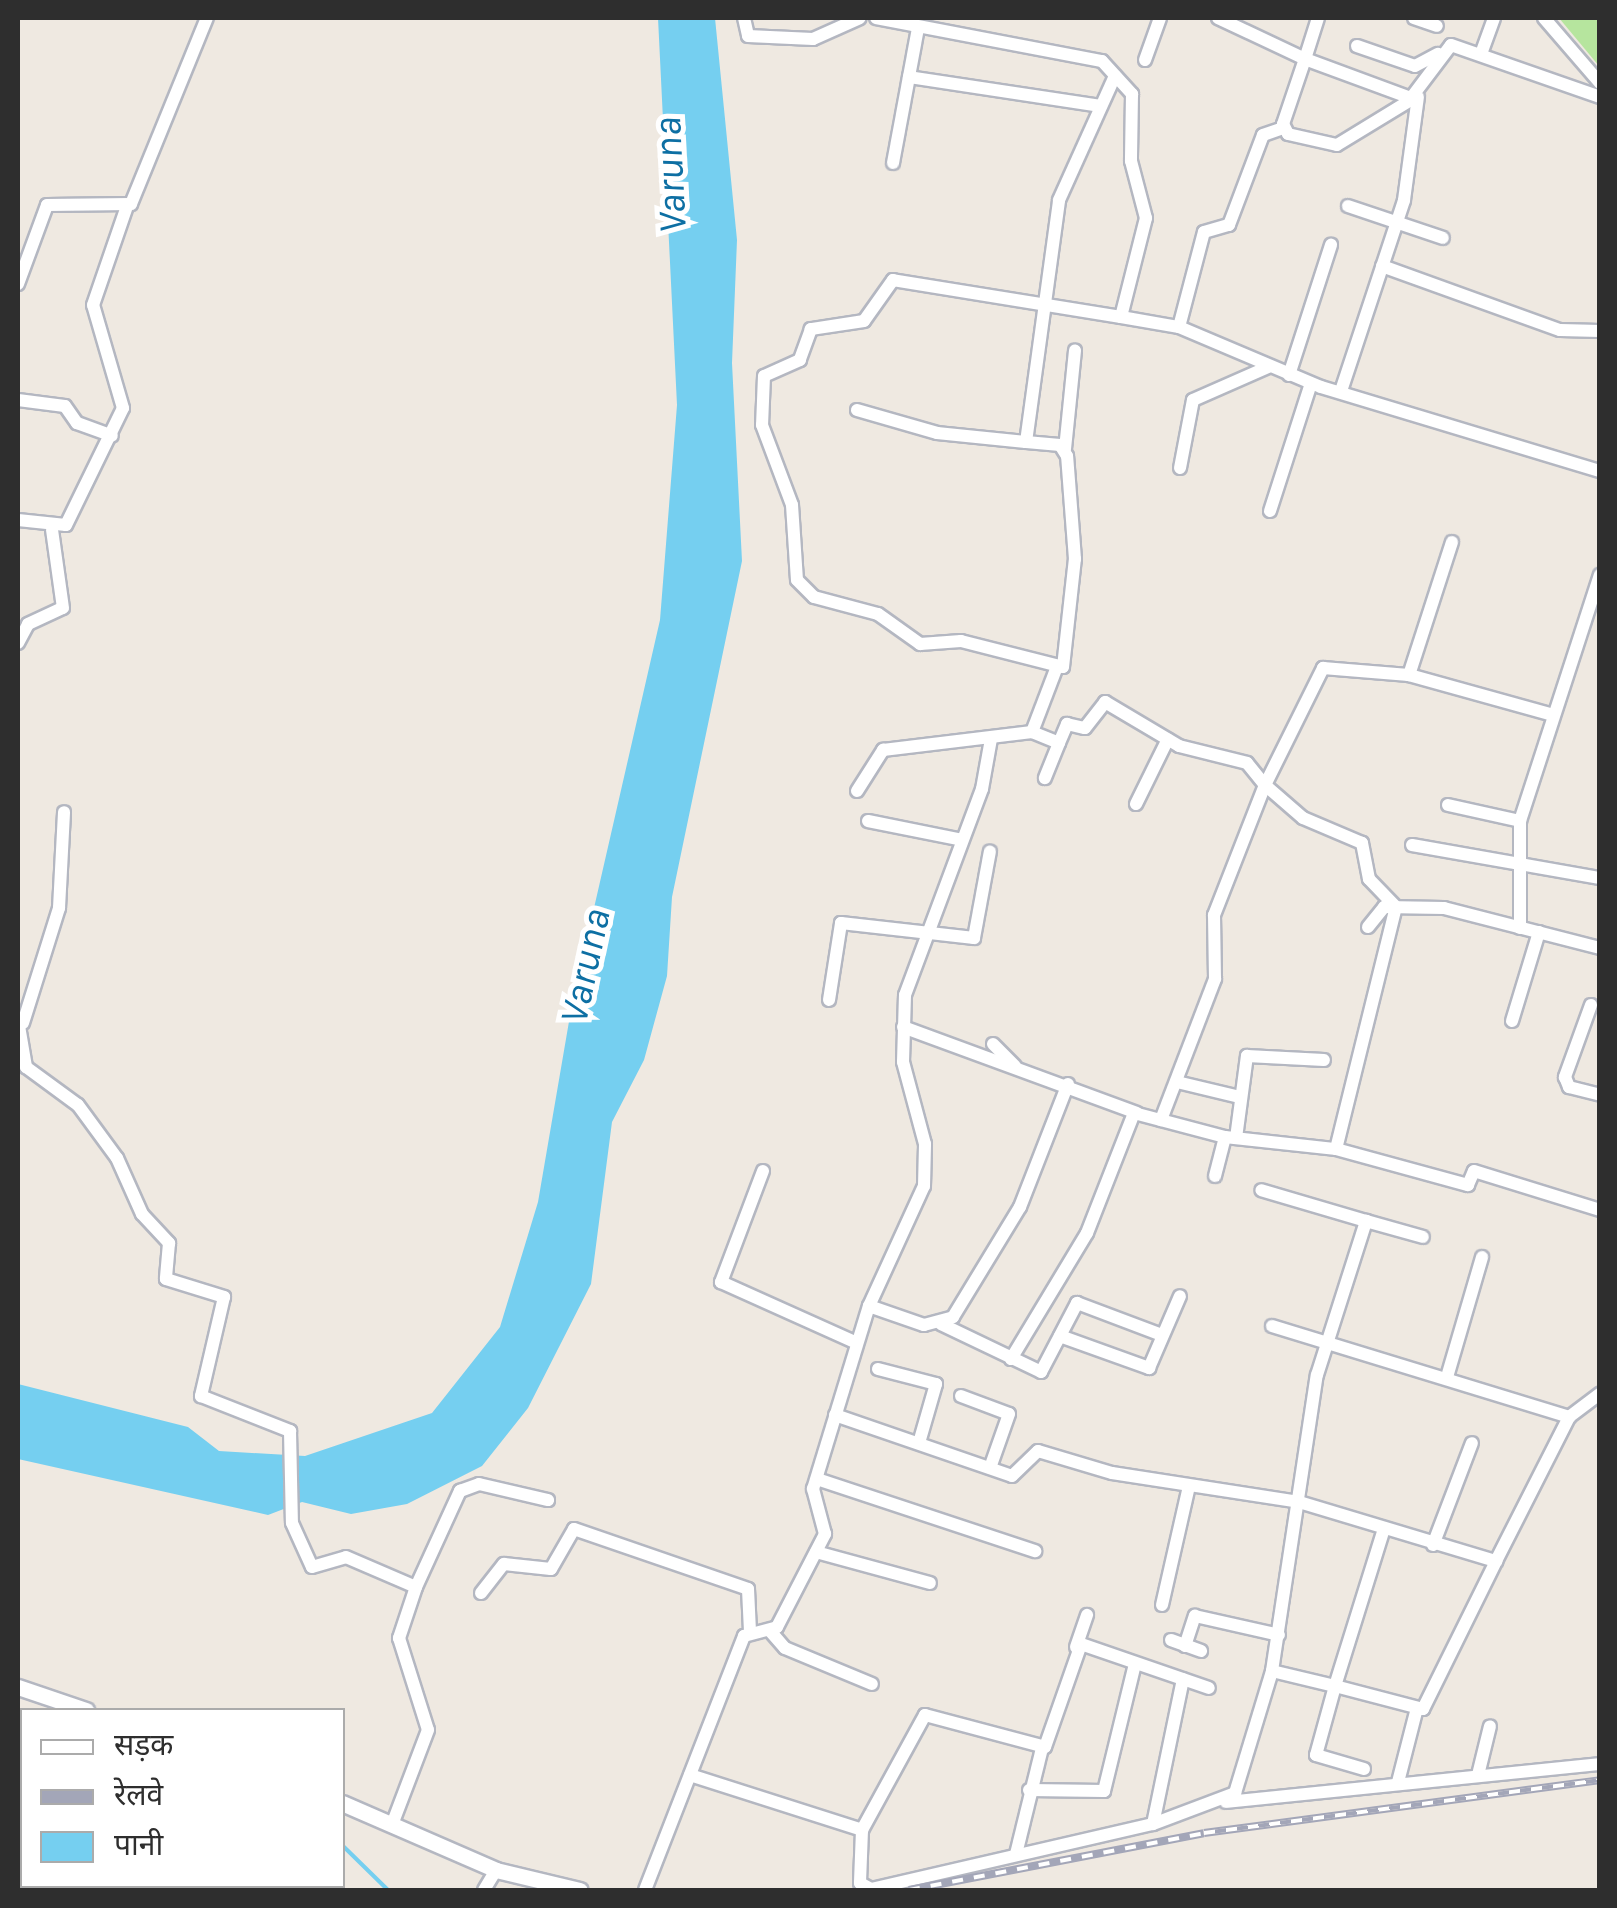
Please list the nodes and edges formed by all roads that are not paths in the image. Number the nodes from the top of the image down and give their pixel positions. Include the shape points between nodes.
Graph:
1 (206, 18) edge
2 (744, 18) edge
3 (860, 18) edge
4 (876, 18) edge
5 (1160, 18) edge
6 (1218, 18) edge
7 (1318, 18) edge
8 (1414, 18) edge
9 (1494, 18) edge
10 (1544, 18) edge
11 (897, 20) edge
12 (1436, 26) dead end
13 (918, 28) junction
14 (1358, 46) dead end
15 (1438, 54) junction
16 (1481, 54) junction
17 (1305, 59) junction
18 (1145, 60) dead end
19 (1115, 76) junction
20 (909, 77) junction
21 (1600, 84) edge
22 (1600, 97) edge
23 (1416, 98) junction
24 (1100, 106) junction
25 (1283, 128) junction
26 (893, 163) dead end
27 (1348, 206) dead end
28 (126, 209) junction
29 (1396, 222) junction
30 (1442, 238) dead end
31 (1331, 244) dead end
32 (1382, 266) junction
33 (19, 276) edge
34 (1040, 300) junction
35 (1121, 317) junction
36 (1178, 327) junction
37 (1600, 331) edge
38 (1074, 351) dead end
39 (1268, 367) junction
40 (1290, 375) junction
41 (1310, 384) junction
42 (1341, 391) junction
43 (18, 400) edge
44 (857, 410) dead end
45 (112, 436) junction
46 (1026, 442) junction
47 (1065, 449) junction
48 (1180, 468) dead end
49 (1600, 471) edge
50 (1270, 511) dead end
51 (18, 520) edge
52 (52, 530) junction
53 (1452, 542) dead end
54 (1600, 574) edge
55 (18, 644) edge
56 (1056, 669) junction
57 (1409, 675) junction
58 (1550, 714) junction
59 (1032, 732) junction
60 (991, 739) junction
61 (1168, 740) junction
62 (1059, 743) junction
63 (1045, 778) dead end
64 (1265, 785) junction
65 (857, 792) dead end
66 (1136, 804) dead end
67 (1448, 804) dead end
68 (64, 812) dead end
69 (868, 821) dead end
70 (1520, 821) junction
71 (962, 840) junction
72 (1412, 845) dead end
73 (990, 851) dead end
74 (1520, 870) junction
75 (1600, 878) edge
76 (1396, 907) junction
77 (1368, 927) dead end
78 (1520, 928) junction
79 (927, 930) junction
80 (1538, 932) junction
81 (1600, 948) edge
82 (829, 1000) dead end
83 (1591, 1005) dead end
84 (20, 1021) edge
85 (1512, 1021) dead end
86 (903, 1027) junction
87 (993, 1044) dead end
88 (1324, 1060) dead end
89 (1015, 1066) junction
90 (1176, 1082) junction
91 (1068, 1084) junction
92 (1600, 1095) edge
93 (1240, 1098) junction
94 (1138, 1112) junction
95 (1161, 1120) junction
96 (1230, 1137) junction
97 (1336, 1149) junction
98 (763, 1171) dead end
99 (1215, 1176) dead end
100 (1261, 1190) dead end
101 (1600, 1210) edge
102 (1366, 1221) junction
103 (1423, 1237) dead end
104 (1482, 1257) dead end
105 (1180, 1296) dead end
106 (869, 1306) junction
107 (941, 1324) junction
108 (1272, 1326) dead end
109 (1162, 1335) junction
110 (1060, 1336) junction
111 (1328, 1342) junction
112 (857, 1343) junction
113 (1011, 1359) junction
114 (878, 1368) dead end
115 (1447, 1376) junction
116 (1600, 1394) edge
117 (961, 1396) dead end
118 (835, 1415) junction
119 (1570, 1417) junction
120 (1472, 1443) dead end
121 (918, 1444) junction
122 (990, 1468) junction
123 (817, 1479) junction
124 (1189, 1486) junction
125 (548, 1500) dead end
126 (1299, 1502) junction
127 (1383, 1532) junction
128 (1433, 1546) junction
129 (1035, 1551) dead end
130 (816, 1552) junction
131 (1496, 1560) junction
132 (930, 1583) dead end
133 (416, 1586) junction
134 (481, 1593) dead end
135 (1162, 1605) dead end
136 (1087, 1616) dead end
137 (750, 1630) junction
138 (771, 1632) junction
139 (1279, 1635) junction
140 (1076, 1648) junction
141 (1202, 1651) dead end
142 (1135, 1664) junction
143 (1272, 1672) junction
144 (1182, 1680) junction
145 (872, 1684) dead end
146 (1334, 1686) junction
147 (18, 1687) edge
148 (1209, 1688) dead end
149 (80, 1708) edge
150 (1416, 1712) junction
151 (1490, 1726) dead end
152 (1042, 1748) junction
153 (1600, 1764) edge
154 (1364, 1769) dead end
155 (690, 1775) junction
156 (1478, 1775) junction
157 (1398, 1782) junction
158 (1028, 1790) junction
159 (1226, 1802) junction
160 (345, 1805) edge
161 (393, 1822) junction
162 (1152, 1824) junction
163 (862, 1830) junction
164 (1016, 1854) junction
165 (496, 1870) junction
166 (484, 1890) edge
167 (580, 1890) edge
168 (645, 1890) edge
169 (861, 1890) edge

1 - 28 street
2 - 3 street via 748,36 794,39 823,38
4 - 11 street
5 - 18 street
6 - 17 street
7 - 17 street
8 - 12 street
9 - 16 street
10 - 21 street
11 - 13 street
13 - 19 street via 1086,53
13 - 20 street
14 - 15 street via 1415,66
15 - 16 street via 1457,46
15 - 23 street
16 - 22 street
17 - 23 street
17 - 25 street
19 - 24 street
19 - 35 street via 1132,94 1131,160 1147,211
20 - 24 street
20 - 26 street
23 - 25 street via 1330,147
23 - 29 street
24 - 34 street via 1068,168
25 - 36 street via 1263,135 1230,224 1204,232
27 - 29 street
28 - 33 street via 74,198 46,205
28 - 45 street via 93,305 124,392
29 - 30 street
29 - 32 street
31 - 40 street
32 - 37 street via 1560,330
32 - 42 street
34 - 35 street
34 - 46 street
34 - 56 street via 888,282 864,321 811,329 800,360 764,376 762,425 791,499 795,574 808,594 878,614 920,644 961,641
35 - 36 street
36 - 39 street
38 - 47 street
39 - 40 street
39 - 48 street via 1193,400
40 - 41 street
41 - 42 street
41 - 50 street
42 - 49 street
43 - 45 street via 64,406 77,423
44 - 46 street via 937,434
45 - 52 street via 70,519
46 - 47 street
47 - 56 street via 1074,558 1065,662
51 - 52 street
52 - 55 street via 63,608 28,624
53 - 57 street
54 - 58 street
56 - 59 street
57 - 58 street
57 - 64 street via 1323,668
58 - 70 street
59 - 60 street
59 - 62 street
60 - 65 street via 883,750
60 - 71 street
61 - 62 street via 1103,702 1088,726 1067,724
61 - 64 street via 1239,759
61 - 66 street
62 - 63 street
64 - 76 street via 1303,818 1362,843 1368,879
64 - 90 street via 1214,915 1215,979
67 - 70 street
68 - 84 street via 59,908
69 - 71 street
70 - 74 street
71 - 79 street
72 - 74 street
73 - 79 street via 976,936
74 - 75 street
74 - 78 street
76 - 77 street via 1378,910
76 - 78 street via 1453,909
76 - 97 street
78 - 80 street
79 - 82 street via 841,923
79 - 86 street
80 - 81 street
80 - 85 street
83 - 92 street via 1565,1077 1569,1087
84 - 133 street via 26,1067 78,1105 117,1158 142,1214 170,1243 166,1278 224,1298 201,1396 282,1425 292,1450 290,1512 317,1571 346,1557
86 - 89 street
86 - 106 street via 924,1186
87 - 89 street
88 - 93 street via 1247,1056
89 - 91 street
90 - 93 street
90 - 95 street
91 - 94 street
91 - 107 street via 1020,1207
93 - 96 street
94 - 95 street
94 - 113 street via 1087,1233
95 - 96 street
96 - 97 street
96 - 99 street
97 - 101 street via 1468,1186 1474,1171
98 - 112 street via 721,1282
100 - 102 street
102 - 103 street
102 - 111 street
104 - 115 street
105 - 109 street
106 - 107 street
106 - 112 street
107 - 113 street
108 - 111 street
109 - 110 street via 1077,1303
109 - 110 street via 1145,1370
110 - 113 street via 1043,1371
111 - 115 street
111 - 126 street
112 - 118 street
114 - 121 street via 936,1384
115 - 119 street
116 - 119 street
117 - 122 street via 1009,1414
118 - 121 street
118 - 123 street
119 - 131 street
120 - 128 street
121 - 122 street
122 - 124 street via 1020,1476 1038,1451
123 - 129 street
123 - 130 street via 813,1498 826,1525
124 - 126 street
124 - 135 street
125 - 133 street via 478,1484 460,1490
126 - 127 street
126 - 139 street
127 - 128 street
127 - 146 street
128 - 131 street
130 - 132 street
130 - 138 street
131 - 150 street
133 - 161 street via 399,1638 428,1730
134 - 137 street via 504,1564 551,1569 574,1529 748,1589
136 - 140 street
137 - 138 street
137 - 155 street
138 - 145 street via 785,1648
139 - 141 street via 1196,1616 1178,1643
139 - 143 street
140 - 142 street
140 - 152 street
142 - 144 street
142 - 158 street via 1104,1791
143 - 146 street
143 - 159 street via 1239,1786
144 - 148 street
144 - 162 street
146 - 150 street
146 - 154 street via 1316,1755
147 - 149 street
150 - 157 street
151 - 156 street
152 - 158 street
152 - 163 street via 925,1715
153 - 156 street
155 - 163 street
155 - 168 street
156 - 157 street
157 - 159 street
158 - 164 street
159 - 162 street
160 - 161 street
161 - 165 street
162 - 164 street
163 - 169 street
164 - 169 street
165 - 166 street
165 - 167 street

